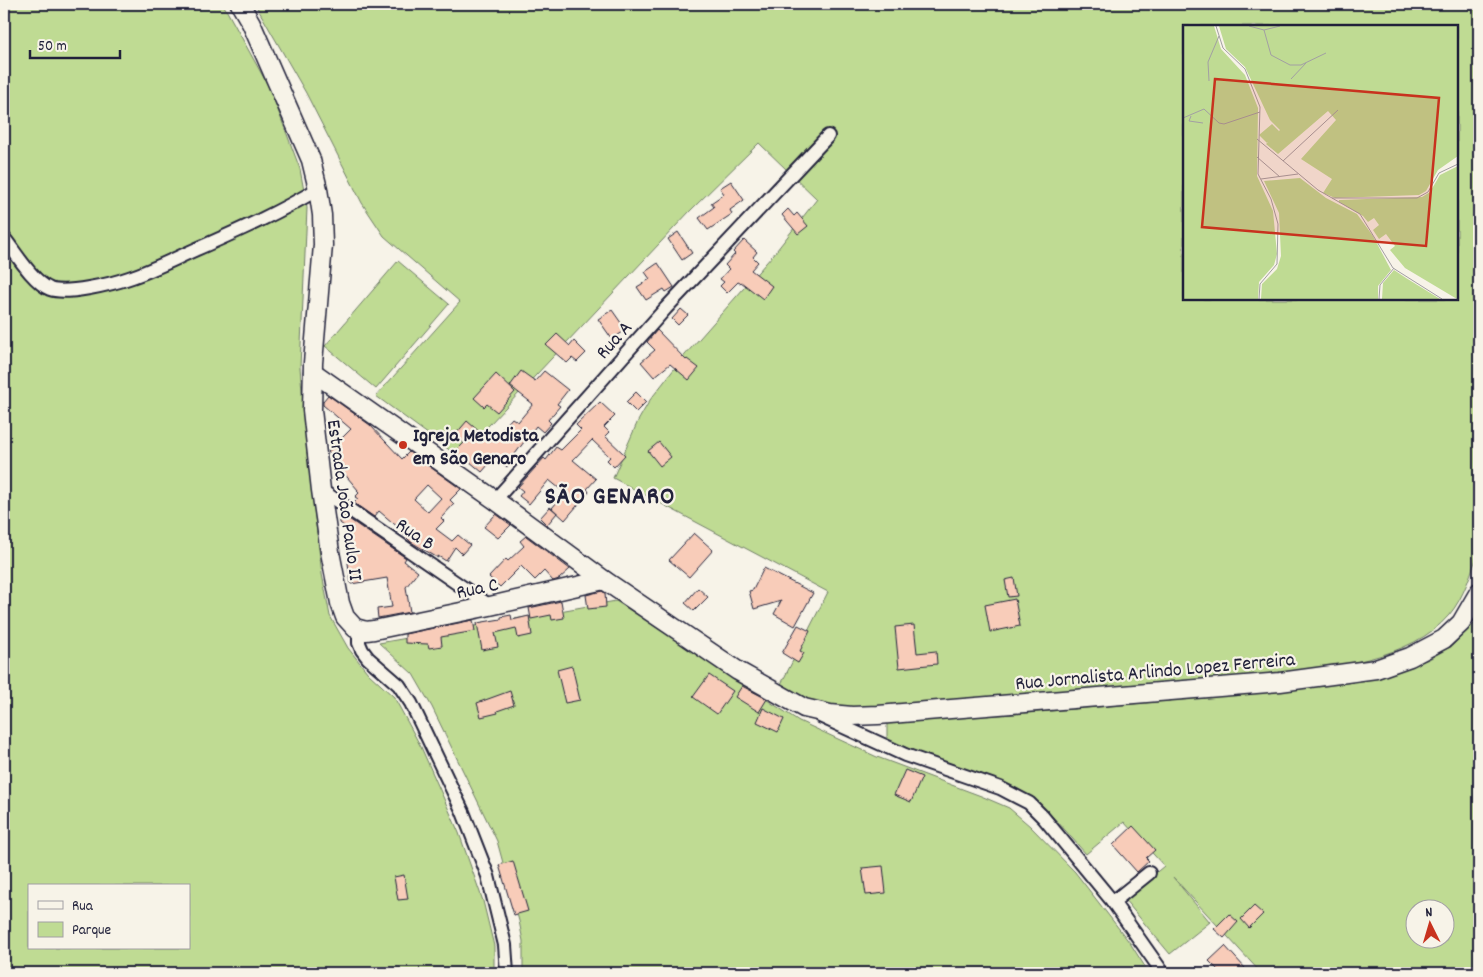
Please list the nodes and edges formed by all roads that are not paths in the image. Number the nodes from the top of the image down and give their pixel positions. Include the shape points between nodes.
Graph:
1 (240, 4) edge
2 (828, 136) dead end
3 (318, 189) junction
4 (4, 238) edge
5 (313, 372) junction
6 (321, 490) junction
7 (495, 500) junction
8 (604, 580) junction
9 (1479, 592) edge
10 (490, 606) junction
11 (359, 630) junction
12 (804, 708) junction
13 (1149, 873) dead end
14 (1113, 902) junction
15 (507, 973) edge
16 (1163, 973) edge

1 - 3 street, Estrada João Paulo II via 311,160
2 - 7 street, Rua A via 666,308
3 - 4 street via 273,215 151,269 84,288 50,289 37,280
3 - 5 street, Estrada João Paulo II via 323,245
5 - 6 street, Estrada João Paulo II via 312,410
5 - 7 street, Rua Jornalista Arlindo Lopez Ferreira
6 - 10 street, Rua B
6 - 11 street, Estrada João Paulo II via 340,603 351,625
7 - 8 street, Rua Jornalista Arlindo Lopez Ferreira
8 - 10 street, Rua C
8 - 12 street, Rua Jornalista Arlindo Lopez Ferreira via 738,671
9 - 12 street, Rua Jornalista Arlindo Lopez Ferreira via 1462,623 1444,639 1401,660 1354,673 878,715 830,714
10 - 11 street, Rua C via 374,630
11 - 15 street, Estrada João Paulo II via 362,650 399,685 411,704 463,812 488,876 505,945
12 - 14 street via 905,755 1016,795 1043,816
13 - 14 street
14 - 16 street

